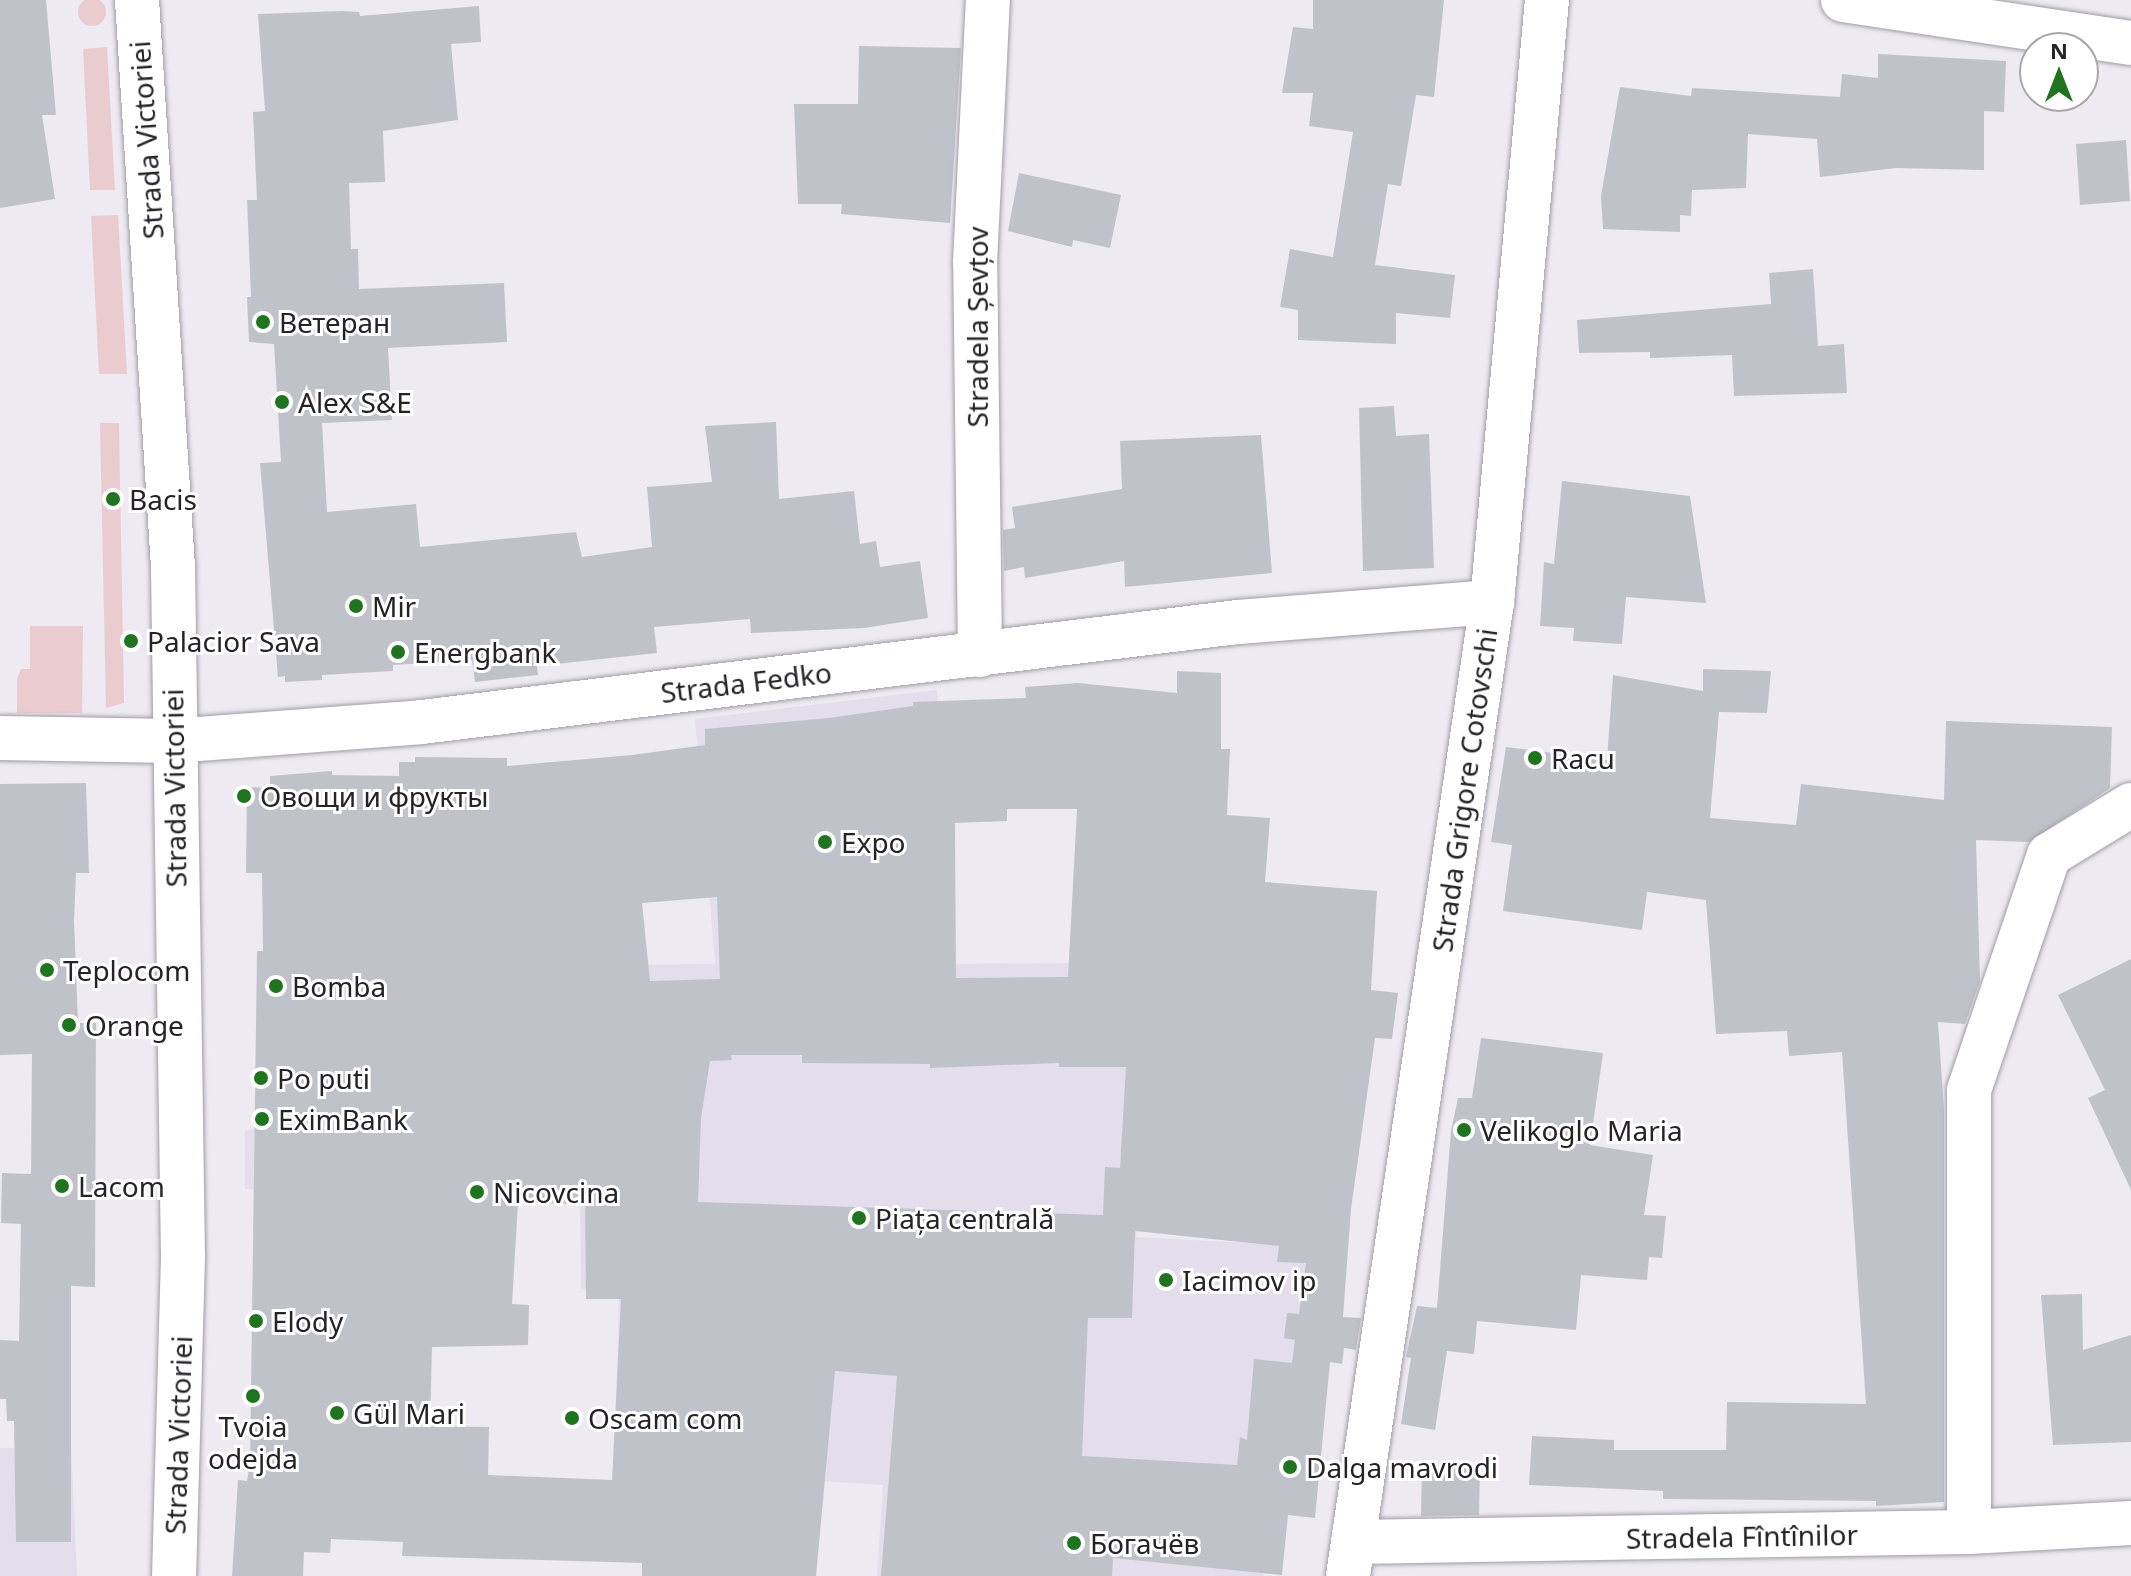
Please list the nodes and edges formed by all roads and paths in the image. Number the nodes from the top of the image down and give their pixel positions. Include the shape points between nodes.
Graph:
1 (137, 0) edge
2 (988, 0) edge
3 (1547, 0) edge
4 (1843, 0) edge
5 (2131, 43) edge
6 (1492, 602) junction
7 (980, 655) junction
8 (0, 738) edge
9 (172, 741) junction
10 (2131, 805) edge
11 (2131, 1523) edge
12 (1969, 1532) junction
13 (1351, 1559) edge
14 (174, 1576) edge

1 - 9 street, Strada Victoriei via 173,568
2 - 7 street, Stradela Șevțov via 975,263
3 - 6 street, Strada Grigore Cotovschi
4 - 5 street
6 - 7 street, Strada Fedko via 1238,622
6 - 13 street, Strada Grigore Cotovschi
7 - 9 street, Strada Fedko via 422,722
8 - 9 street, Strada Fedko
9 - 14 street, Strada Victoriei via 183,1256
10 - 12 street via 2049,855 1969,1090
11 - 12 street, Stradela Fîntînilor
12 - 13 street, Stradela Fîntînilor

